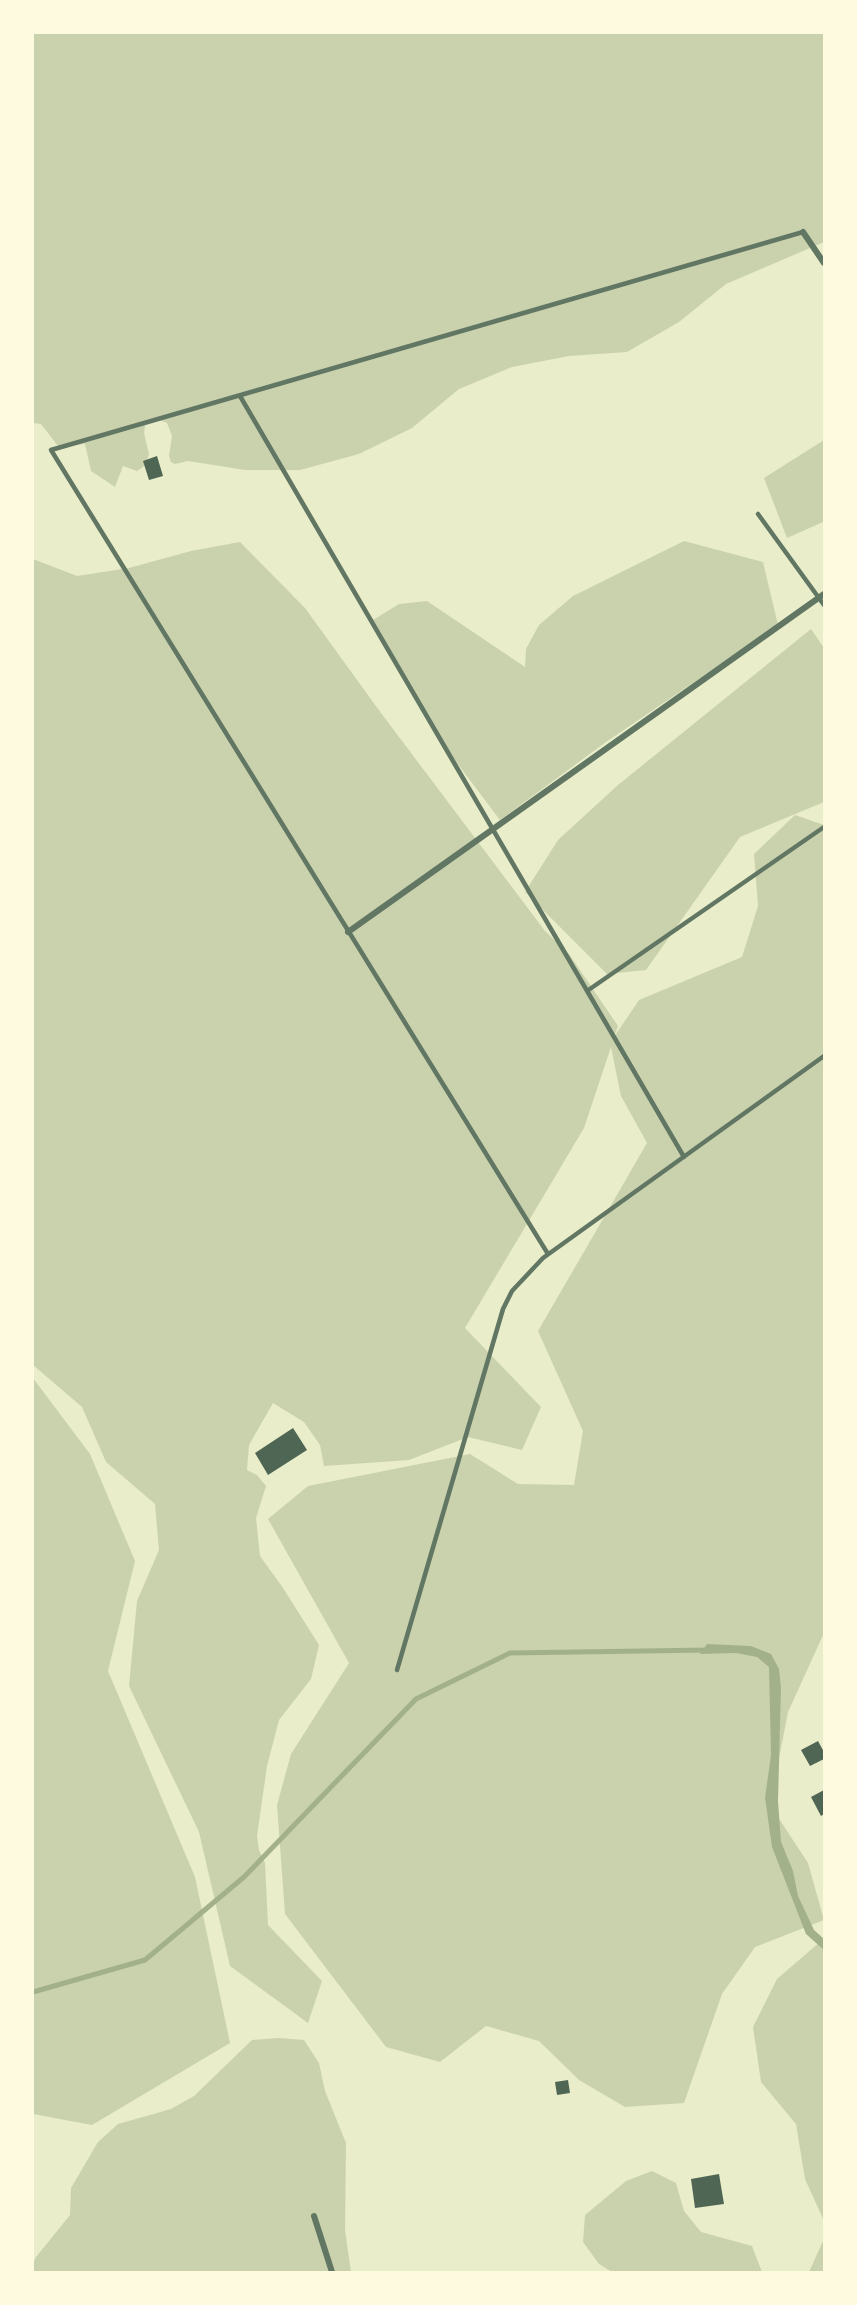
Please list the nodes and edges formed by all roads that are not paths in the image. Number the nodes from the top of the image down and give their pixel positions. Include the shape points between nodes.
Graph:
1 (803, 232) joint
2 (824, 263) edge
3 (240, 396) junction
4 (758, 514) dead end
5 (821, 596) edge
6 (824, 605) edge
7 (824, 827) edge
8 (493, 829) junction
9 (348, 932) junction
10 (587, 991) junction
11 (824, 1056) edge
12 (684, 1156) junction
13 (548, 1254) junction
14 (398, 1670) dead end
15 (314, 2216) dead end
16 (332, 2272) edge

1 - 2 street
1 - 3 lane
3 - 8 lane
3 - 9 lane via 51,450
4 - 5 lane
5 - 6 lane
5 - 8 street
7 - 10 lane
8 - 9 street
8 - 10 lane
9 - 13 lane
10 - 12 lane
11 - 12 lane
12 - 13 lane
13 - 14 lane via 512,1291 503,1309
15 - 16 street

